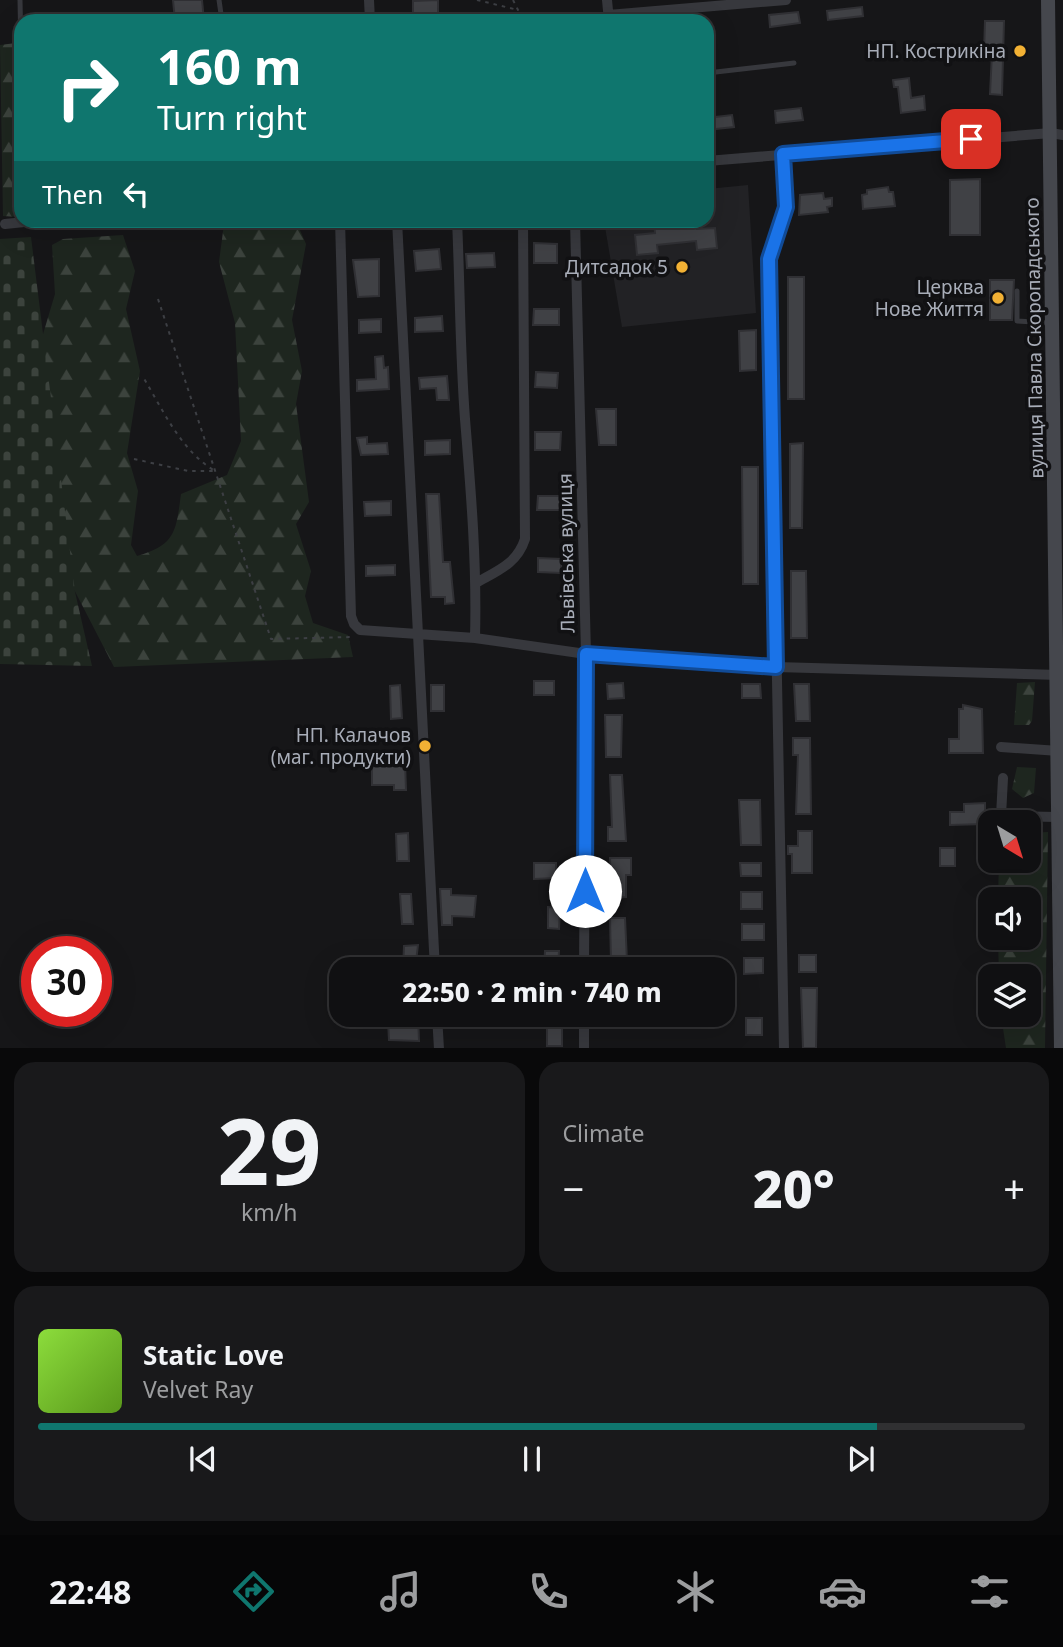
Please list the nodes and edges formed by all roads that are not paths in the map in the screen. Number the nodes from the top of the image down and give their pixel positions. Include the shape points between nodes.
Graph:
1 (786, 0) edge
2 (1048, 0) edge
3 (648, 14) edge
4 (794, 63) dead end
5 (714, 73) edge
6 (1057, 134) edge
7 (783, 154) junction
8 (714, 160) edge
9 (1057, 199) edge
10 (14, 223) edge
11 (5, 224) dead end
12 (340, 228) edge
13 (397, 228) edge
14 (457, 228) edge
15 (523, 228) edge
16 (575, 228) edge
17 (1058, 260) edge
18 (1017, 291) dead end
19 (1054, 324) junction
20 (1058, 344) edge
21 (1058, 362) edge
22 (476, 583) junction
23 (416, 635) junction
24 (475, 638) junction
25 (586, 654) junction
26 (776, 667) junction
27 (1059, 675) junction
28 (1001, 747) dead end
29 (1059, 751) junction
30 (1003, 778) dead end
31 (1059, 817) junction
32 (434, 957) edge
33 (584, 957) edge
34 (438, 1027) edge
35 (584, 1027) edge
36 (439, 1048) edge
37 (584, 1048) edge
38 (784, 1048) edge
39 (1061, 1048) edge

1 - 3 street
2 - 6 street, вулиця Павла Скоропадського
4 - 5 lane
6 - 7 street
6 - 9 street, вулиця Павла Скоропадського
7 - 8 street
7 - 26 street via 786,207 769,259
9 - 17 street, вулиця Павла Скоропадського
10 - 11 street
12 - 23 street via 351,616 360,629
13 - 23 street
14 - 22 street
15 - 22 street via 525,540 512,562
16 - 25 street, Львівська вулиця
17 - 19 street, вулиця Павла Скоропадського
18 - 19 lane via 1017,321
19 - 20 street, вулиця Павла Скоропадського
20 - 21 street, вулиця Павла Скоропадського
21 - 27 street, вулиця Павла Скоропадського
22 - 24 street
23 - 24 street
23 - 32 street
24 - 25 street
25 - 26 street
25 - 33 street, Львівська вулиця
26 - 27 street
26 - 38 street
27 - 29 street, вулиця Павла Скоропадського
28 - 29 street
29 - 31 street, вулиця Павла Скоропадського
30 - 31 street via 1001,816
31 - 39 street, вулиця Павла Скоропадського
34 - 36 street
35 - 37 street

